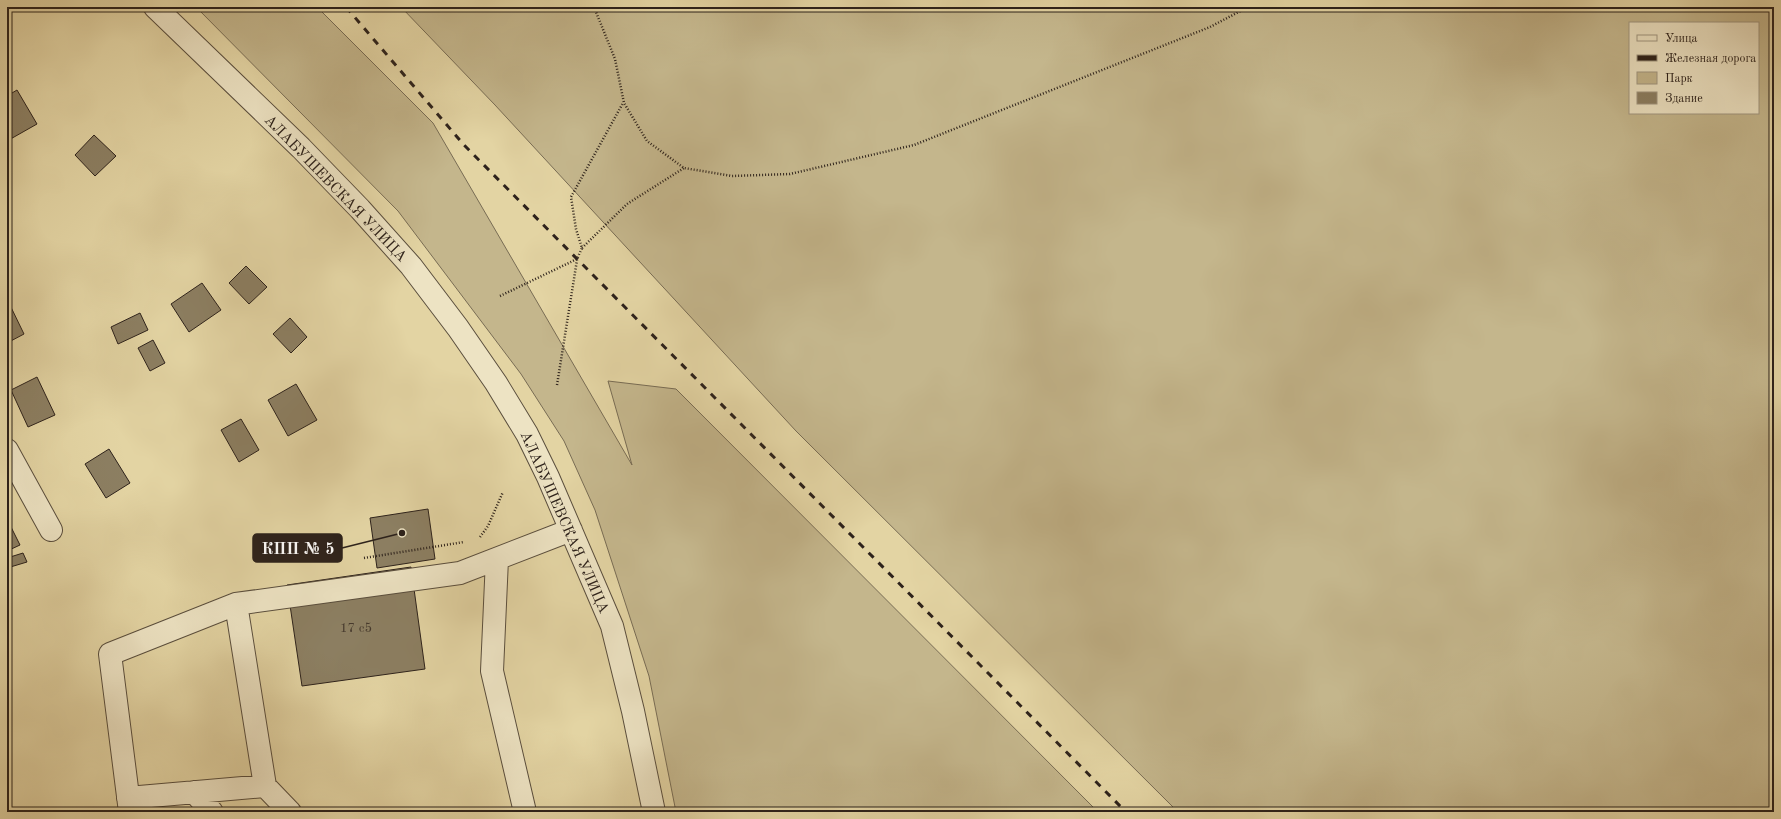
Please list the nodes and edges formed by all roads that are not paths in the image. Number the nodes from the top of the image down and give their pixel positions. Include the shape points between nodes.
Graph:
1 (155, 7) edge
2 (7, 450) edge
3 (51, 530) dead end
4 (571, 530) junction
5 (498, 558) junction
6 (236, 604) junction
7 (265, 786) junction
8 (194, 792) junction
9 (129, 805) edge
10 (212, 812) edge
11 (290, 812) edge
12 (525, 812) edge
13 (654, 812) edge

1 - 4 street, АЛАБУШЕВСКАЯ УЛИЦА via 300,148 411,266 496,383 526,434
2 - 3 street
4 - 5 street
4 - 13 street, АЛАБУШЕВСКАЯ УЛИЦА via 612,626
5 - 6 street via 460,573
5 - 12 street via 492,671
6 - 7 street
6 - 9 street via 110,654
7 - 8 street
7 - 11 street
8 - 9 street
8 - 10 street

